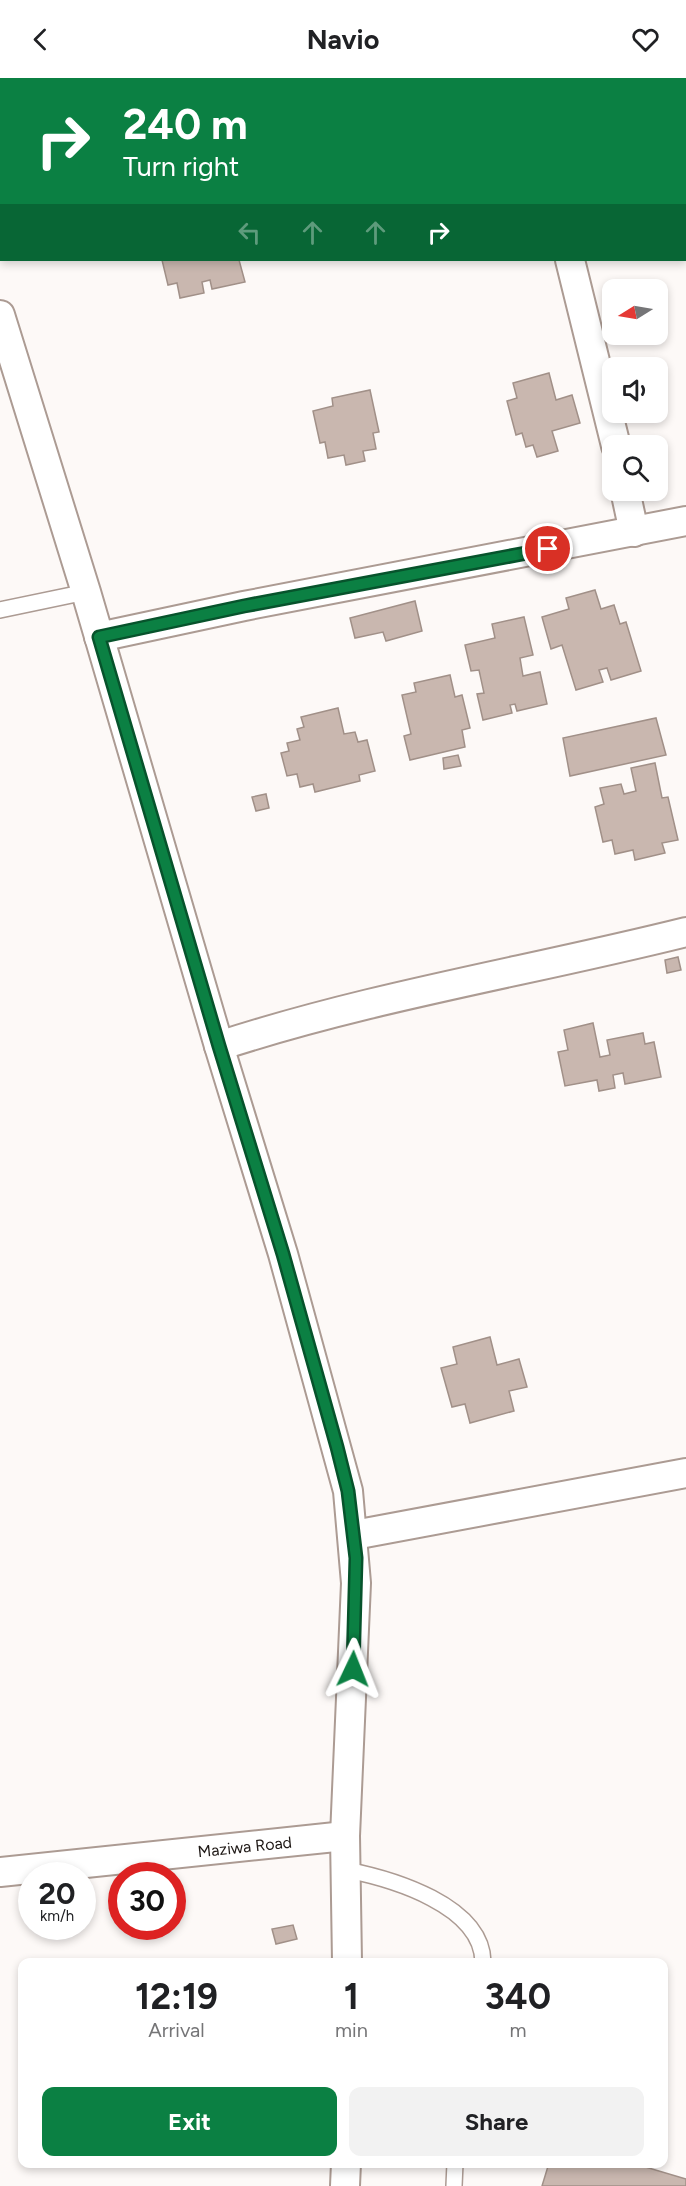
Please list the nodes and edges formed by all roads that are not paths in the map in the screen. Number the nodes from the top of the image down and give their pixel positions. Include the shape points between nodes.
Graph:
1 (570, 261) edge
2 (0, 315) edge
3 (613, 435) edge
4 (627, 501) edge
5 (686, 521) edge
6 (634, 532) junction
7 (86, 592) junction
8 (0, 610) edge
9 (99, 637) junction
10 (686, 932) edge
11 (219, 1046) junction
12 (686, 1473) edge
13 (354, 1535) junction
14 (345, 1836) junction
15 (347, 1870) junction
16 (0, 1872) edge
17 (347, 1958) edge
18 (483, 1958) edge
19 (346, 2168) edge
20 (455, 2168) edge
21 (345, 2186) edge
22 (454, 2186) edge

1 - 3 street
2 - 7 street
4 - 6 street
5 - 6 street
6 - 9 street
7 - 8 lane
7 - 9 street
9 - 11 street
10 - 11 street via 387,998
11 - 13 street via 316,1366 348,1491
12 - 13 street
13 - 14 street via 356,1583
14 - 15 street
14 - 16 street, Maziwa Road
15 - 17 street
15 - 18 lane via 396,1882 454,1913 470,1927
19 - 21 street
20 - 22 lane

